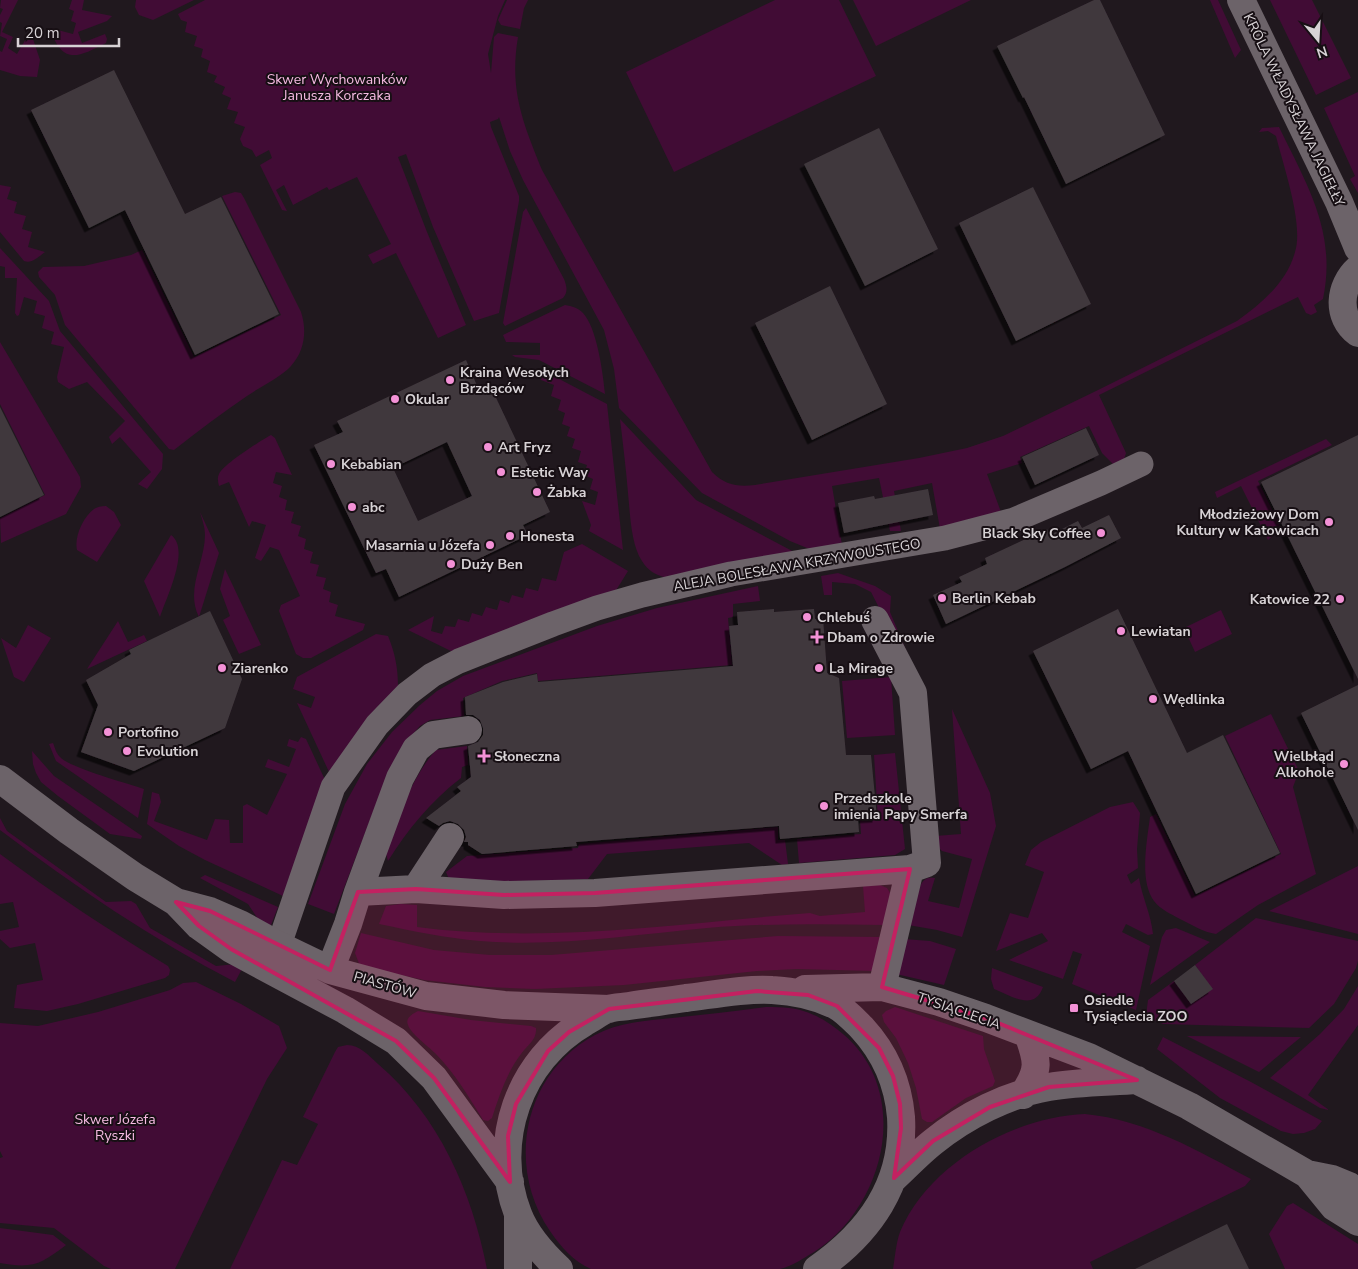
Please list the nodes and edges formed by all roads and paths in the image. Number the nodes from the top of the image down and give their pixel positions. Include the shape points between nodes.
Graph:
1 (1241, 0) edge
2 (1358, 248) edge
3 (1358, 269) edge
4 (1358, 333) edge
5 (1141, 464) dead end
6 (875, 620) dead end
7 (468, 730) dead end
8 (0, 780) edge
9 (450, 837) dead end
10 (910, 869) junction
11 (416, 889) junction
12 (358, 892) junction
13 (176, 902) junction
14 (282, 936) dead end
15 (330, 970) junction
16 (882, 987) junction
17 (771, 990) junction
18 (608, 1009) junction
19 (1028, 1034) junction
20 (1137, 1080) junction
21 (1023, 1094) junction
22 (1307, 1174) junction
23 (894, 1178) junction
24 (510, 1182) junction
25 (1358, 1192) edge
26 (518, 1214) junction
27 (1358, 1222) edge
28 (835, 1264) edge
29 (518, 1269) edge
30 (560, 1269) edge

1 - 2 street, KRÓLA WŁADYSŁAWA JAGIEŁŁY via 1336,195
3 - 4 street via 1344,286 1342,298 1347,320
5 - 14 street, ALEJA BOLESŁAWA KRZYWOUSTEGO via 1014,520 945,538 731,574 642,595 553,624 432,675 407,694 377,725 333,787
6 - 10 street via 912,693 927,863
7 - 12 street via 433,734 416,749 400,778
8 - 13 street, PIASTÓW via 135,877
9 - 11 street
10 - 11 street via 595,893 504,895
10 - 16 street
11 - 12 street
12 - 15 street
13 - 15 street, PIASTÓW via 210,910
13 - 24 street, PIASTÓW via 199,926 231,949 396,1041 434,1078
15 - 18 street, PIASTÓW via 426,996 504,1006
16 - 17 street, TYSIĄCLECIA
16 - 19 street, TYSIĄCLECIA via 939,1002
17 - 18 street
17 - 23 street via 808,995 837,1006 879,1048 893,1076 900,1104 899,1154
18 - 24 street via 569,1032 548,1051 528,1077 516,1104 508,1136
19 - 20 street, TYSIĄCLECIA via 1089,1057
19 - 21 street via 1036,1056 1036,1069
20 - 21 street via 1049,1087
20 - 22 street, TYSIĄCLECIA
21 - 23 street via 971,1116 933,1142
22 - 25 street, TYSIĄCLECIA via 1332,1179
22 - 27 street, TYSIĄCLECIA via 1334,1207
23 - 28 street via 872,1219
24 - 26 street
26 - 29 street
26 - 30 street via 532,1240

